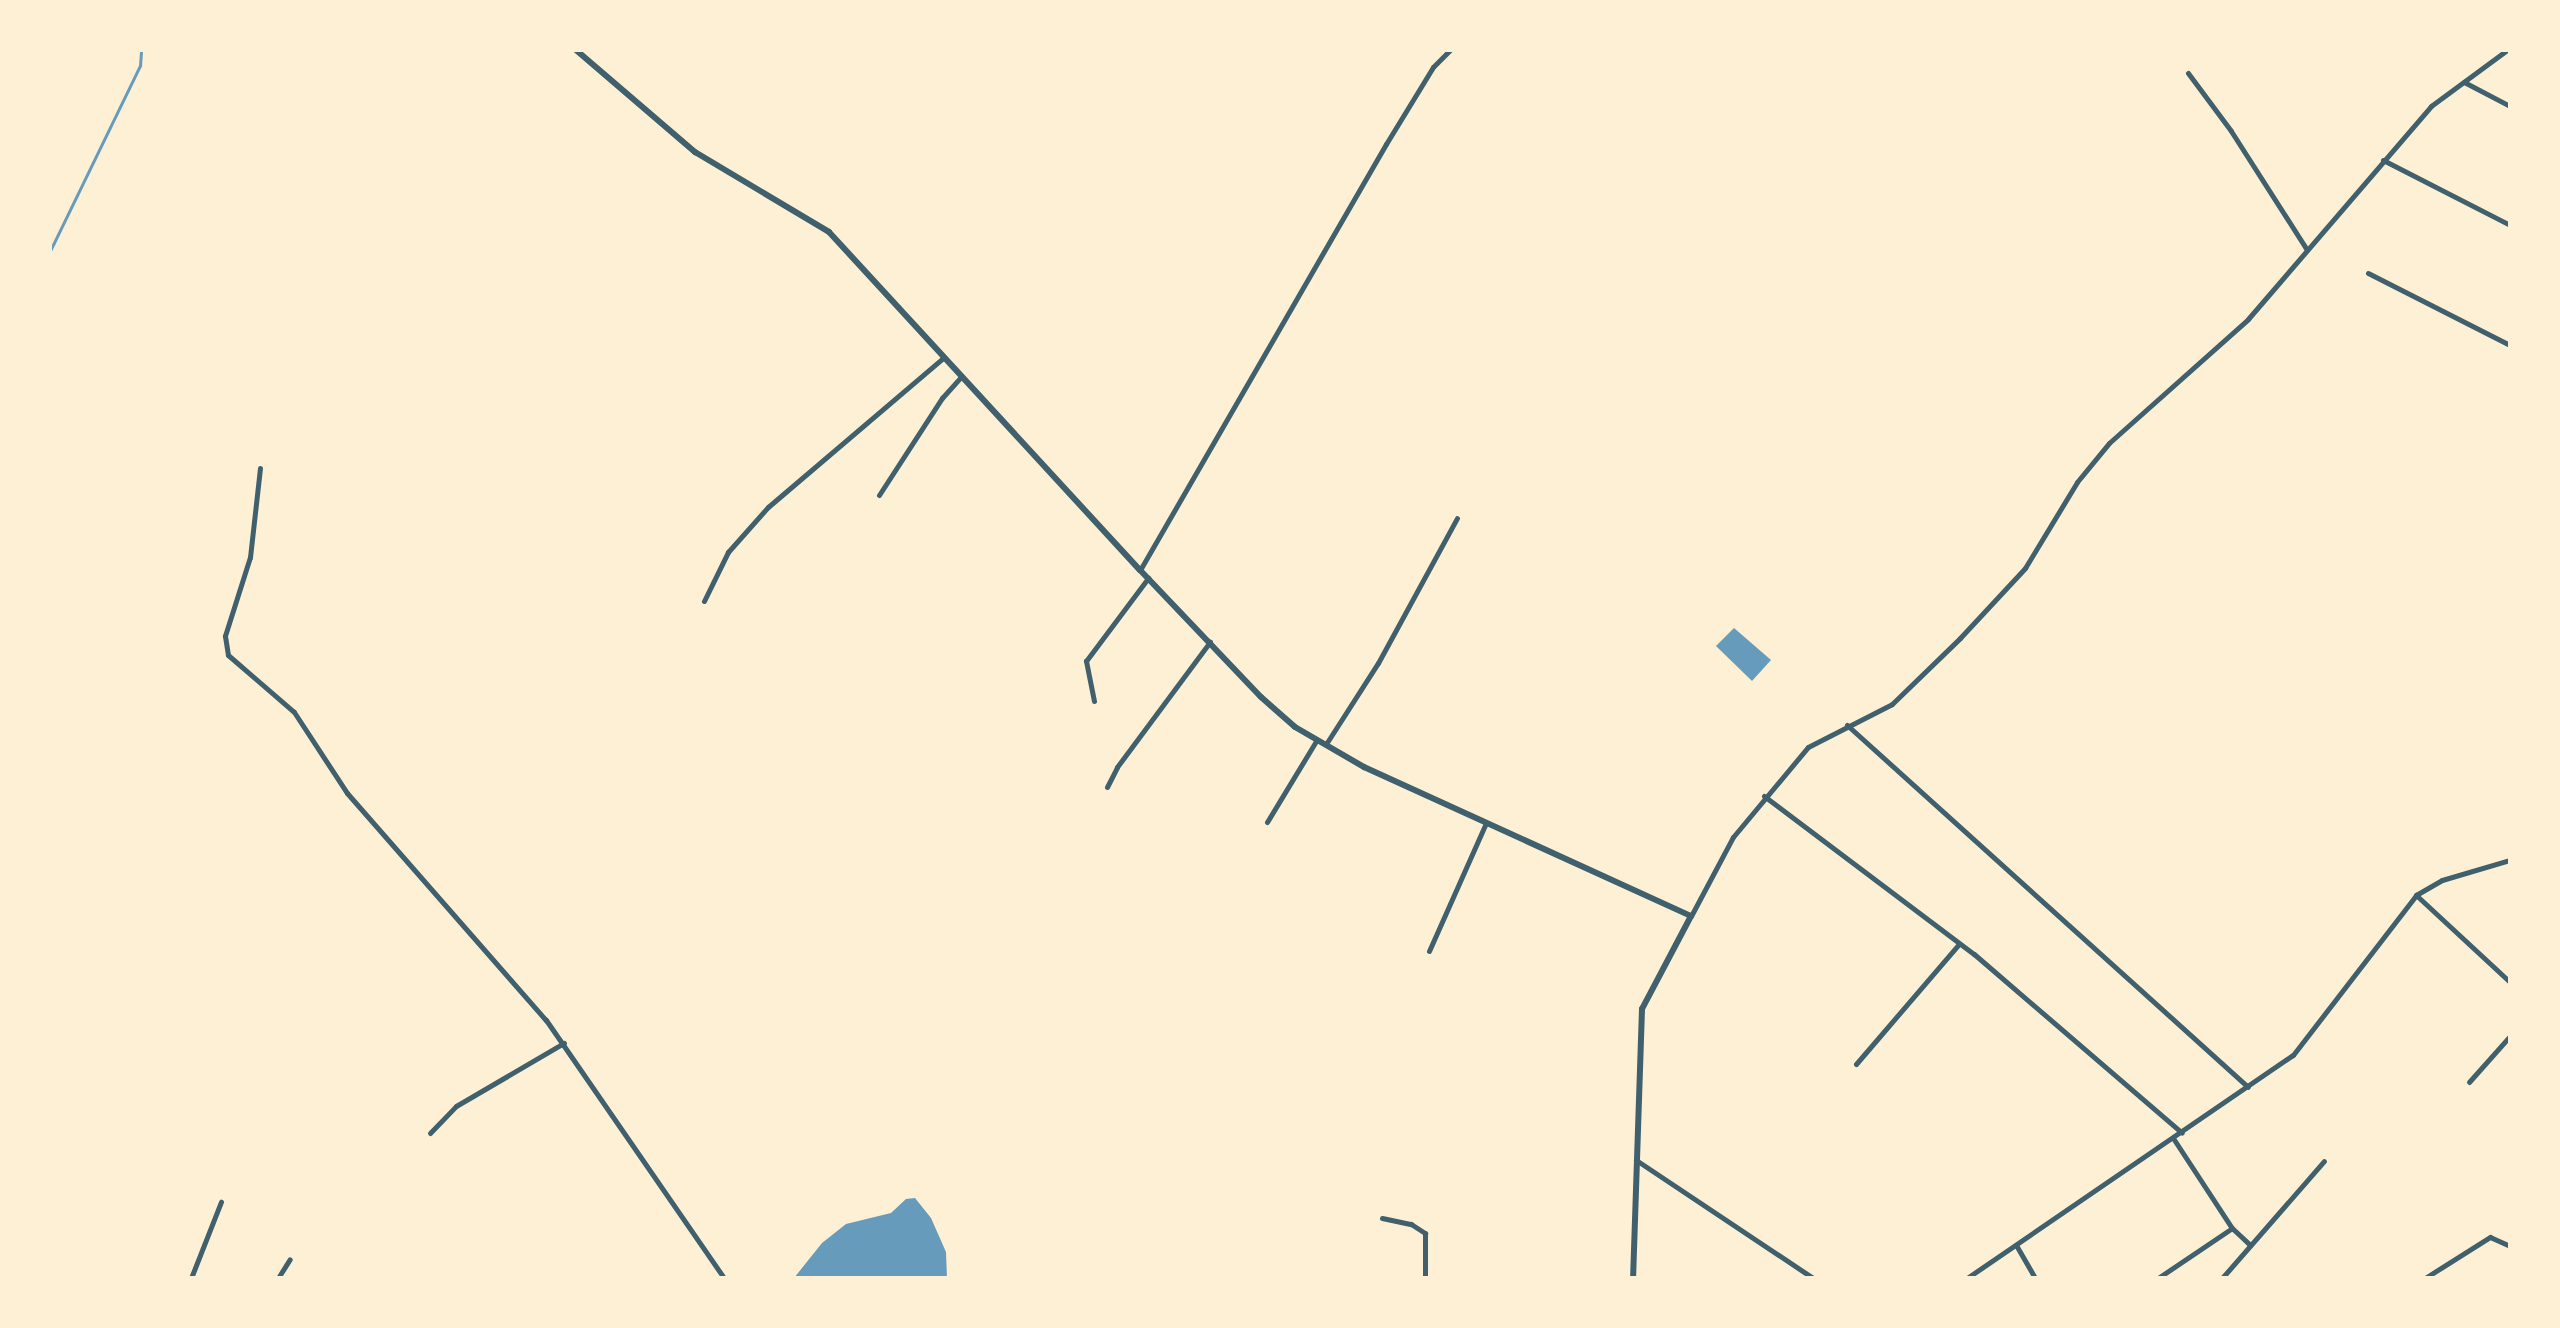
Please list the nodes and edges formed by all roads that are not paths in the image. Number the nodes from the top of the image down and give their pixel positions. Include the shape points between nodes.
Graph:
1 (576, 50) edge
2 (1450, 50) edge
3 (2506, 50) edge
4 (2188, 73) dead end
5 (2464, 82) junction
6 (2510, 106) edge
7 (2382, 160) junction
8 (2510, 225) edge
9 (2307, 250) junction
10 (2368, 273) dead end
11 (2510, 346) edge
12 (943, 358) junction
13 (961, 377) junction
14 (260, 468) dead end
15 (878, 494) dead end
16 (1457, 518) dead end
17 (1140, 570) junction
18 (1148, 578) junction
19 (704, 601) dead end
20 (1210, 642) junction
21 (1094, 701) dead end
22 (1847, 725) junction
23 (1316, 741) junction
24 (1325, 747) junction
25 (1107, 787) dead end
26 (1764, 796) junction
27 (1267, 822) dead end
28 (1486, 823) junction
29 (2510, 860) edge
30 (2416, 895) junction
31 (1691, 916) junction
32 (1959, 944) junction
33 (1429, 951) dead end
34 (2510, 982) edge
35 (2510, 1036) edge
36 (564, 1043) junction
37 (1856, 1064) dead end
38 (2469, 1082) dead end
39 (2248, 1087) junction
40 (430, 1133) dead end
41 (2182, 1133) junction
42 (2173, 1138) junction
43 (1636, 1160) junction
44 (2324, 1161) dead end
45 (221, 1202) dead end
46 (1382, 1218) dead end
47 (2232, 1228) junction
48 (2016, 1244) junction
49 (2250, 1245) junction
50 (2510, 1246) edge
51 (290, 1259) dead end
52 (191, 1278) edge
53 (278, 1278) edge
54 (724, 1278) edge
55 (1425, 1278) edge
56 (1633, 1278) edge
57 (1813, 1278) edge
58 (1967, 1278) edge
59 (2035, 1278) edge
60 (2158, 1278) edge
61 (2222, 1278) edge
62 (2425, 1278) edge

1 - 12 street via 695,152 829,232
2 - 17 street via 1386,144
3 - 5 street
4 - 9 street
5 - 6 street
5 - 7 street via 2431,106
7 - 8 street
7 - 9 street
9 - 22 street via 2229,339 2109,443 1997,601 1892,704
10 - 11 street
12 - 13 street
12 - 19 street via 768,507 728,552
13 - 15 street
13 - 17 street
14 - 36 street via 250,558 225,636 228,655 294,712 347,794
16 - 24 street
17 - 18 street
18 - 20 street
18 - 21 street via 1086,662
20 - 23 street via 1261,697
20 - 25 street
22 - 26 street via 1808,747
22 - 39 street
23 - 24 street
23 - 27 street
24 - 28 street
26 - 31 street via 1733,837
26 - 32 street
28 - 31 street
28 - 33 street
29 - 30 street
30 - 34 street
30 - 39 street via 2308,1040
31 - 43 street via 1642,1009
32 - 37 street
32 - 41 street
35 - 38 street
36 - 40 street via 456,1106
36 - 54 street
39 - 41 street
41 - 42 street
42 - 47 street
42 - 48 street
43 - 56 street
43 - 57 street
44 - 49 street
45 - 52 street
46 - 55 street via 1425,1233
47 - 49 street
47 - 60 street
48 - 58 street
48 - 59 street
49 - 61 street
50 - 62 street via 2490,1236
51 - 53 street

